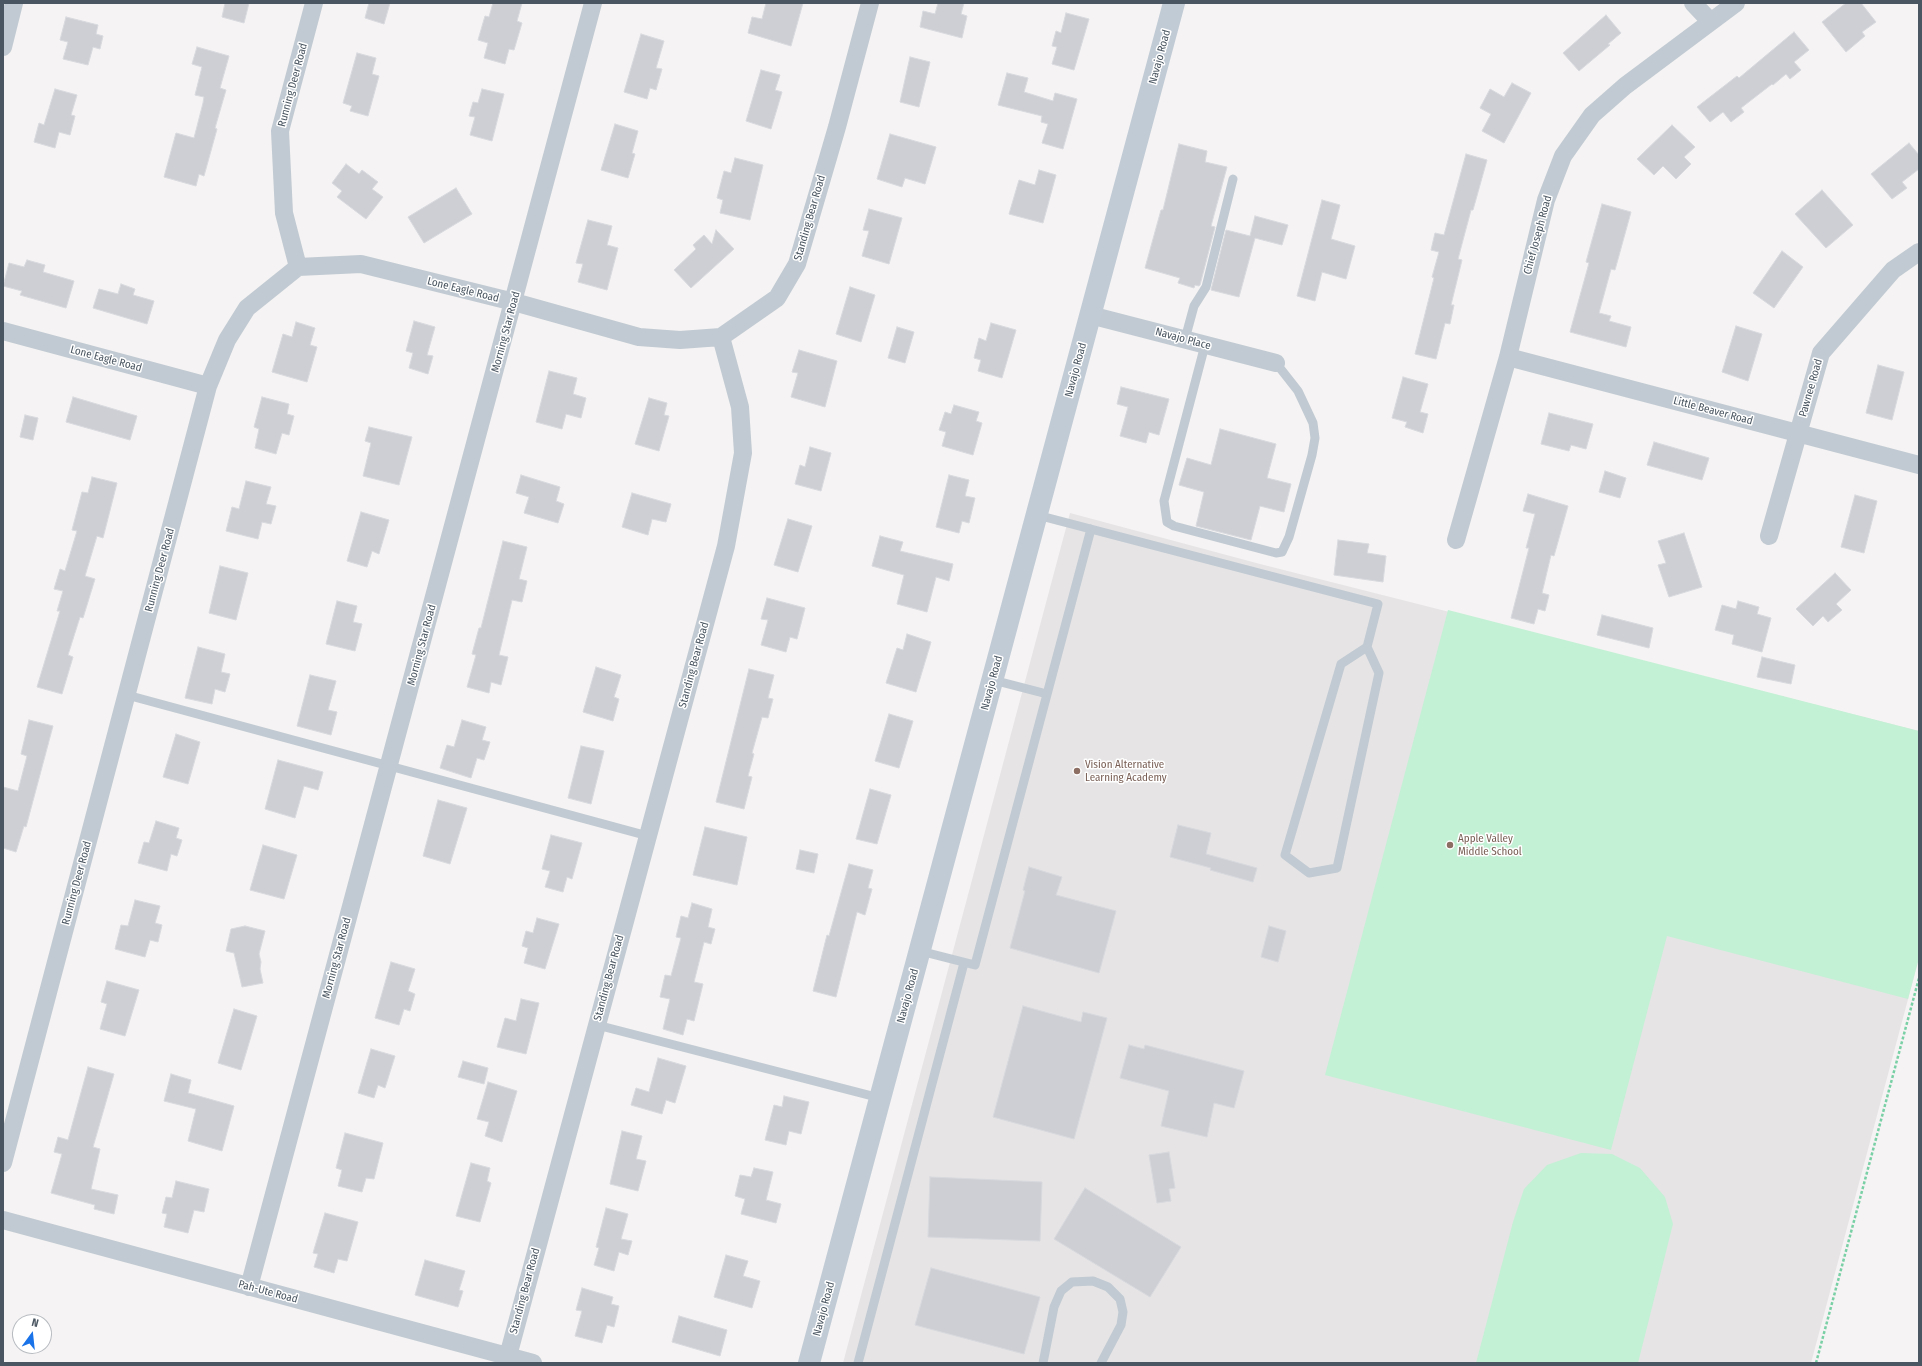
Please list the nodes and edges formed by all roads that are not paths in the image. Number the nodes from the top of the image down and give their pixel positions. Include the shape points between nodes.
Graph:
1 (14, 3) edge
2 (314, 3) edge
3 (593, 3) edge
4 (870, 3) edge
5 (1174, 3) edge
6 (1693, 3) edge
7 (1736, 3) edge
8 (1710, 22) junction
9 (6, 25) edge
10 (3, 47) edge
11 (1234, 179) dead end
12 (1919, 252) edge
13 (298, 267) junction
14 (514, 302) junction
15 (1090, 315) junction
16 (3, 331) edge
17 (721, 337) junction
18 (1185, 339) junction
19 (1205, 345) junction
20 (1508, 357) junction
21 (1276, 363) joint
22 (208, 386) junction
23 (1798, 433) junction
24 (1919, 465) edge
25 (1037, 515) junction
26 (1091, 529) junction
27 (1769, 536) dead end
28 (1456, 540) dead end
29 (1367, 647) junction
30 (993, 680) junction
31 (1047, 694) junction
32 (127, 695) junction
33 (389, 766) junction
34 (648, 836) junction
35 (920, 951) junction
36 (964, 963) junction
37 (597, 1025) junction
38 (880, 1098) junction
39 (3, 1163) edge
40 (3, 1220) edge
41 (249, 1287) junction
42 (508, 1356) junction
43 (533, 1363) edge
44 (809, 1363) edge
45 (858, 1363) edge
46 (1043, 1363) edge
47 (1101, 1363) edge

1 - 9 street
2 - 13 street, Running Deer Road via 280,131 284,213
3 - 14 street, Morning Star Road
4 - 17 street, Standing Bear Road via 797,264 777,298
5 - 15 main road, Navajo Road
6 - 8 street
7 - 8 street, Chief Joseph Road
8 - 20 street, Chief Joseph Road via 1625,86 1592,115 1563,156 1546,200
9 - 10 street
11 - 18 lane via 1206,288 1194,306
12 - 23 street, Pawnee Road via 1893,270 1821,352
13 - 14 street, Lone Eagle Road via 361,264
13 - 22 street, Running Deer Road via 247,308 227,340
14 - 17 street, Lone Eagle Road via 639,337 680,340
14 - 33 street, Morning Star Road
15 - 18 street, Navajo Place
15 - 25 main road, Navajo Road
16 - 22 street, Lone Eagle Road
17 - 34 street, Standing Bear Road via 740,407 743,453 726,546
18 - 19 street, Navajo Place
19 - 21 street, Navajo Place
19 - 21 lane via 1164,501 1167,522 1276,553 1282,552 1289,537 1315,438 1313,423 1298,391
20 - 23 street, Little Beaver Road
20 - 28 street, Chief Joseph Road
22 - 32 street, Running Deer Road
23 - 24 street, Little Beaver Road
23 - 27 street, Pawnee Road
25 - 26 lane
25 - 30 main road, Navajo Road
26 - 29 lane via 1378,604
26 - 31 lane
29 - 29 lane via 1341,664 1285,855 1309,873 1337,868 1379,673
30 - 31 lane
30 - 35 main road, Navajo Road
31 - 36 lane via 975,965
32 - 33 lane
32 - 39 street, Running Deer Road
33 - 34 lane
33 - 41 street, Morning Star Road
34 - 37 street, Standing Bear Road
35 - 36 lane
35 - 38 main road, Navajo Road
36 - 45 lane
37 - 38 lane
37 - 42 street, Standing Bear Road
38 - 44 main road, Navajo Road
40 - 41 street, Pah-Ute Road
41 - 42 street, Pah-Ute Road
42 - 43 street, Pah-Ute Road
46 - 47 lane via 1054,1307 1061,1291 1072,1282 1093,1281 1108,1287 1120,1299 1123,1312 1121,1325

